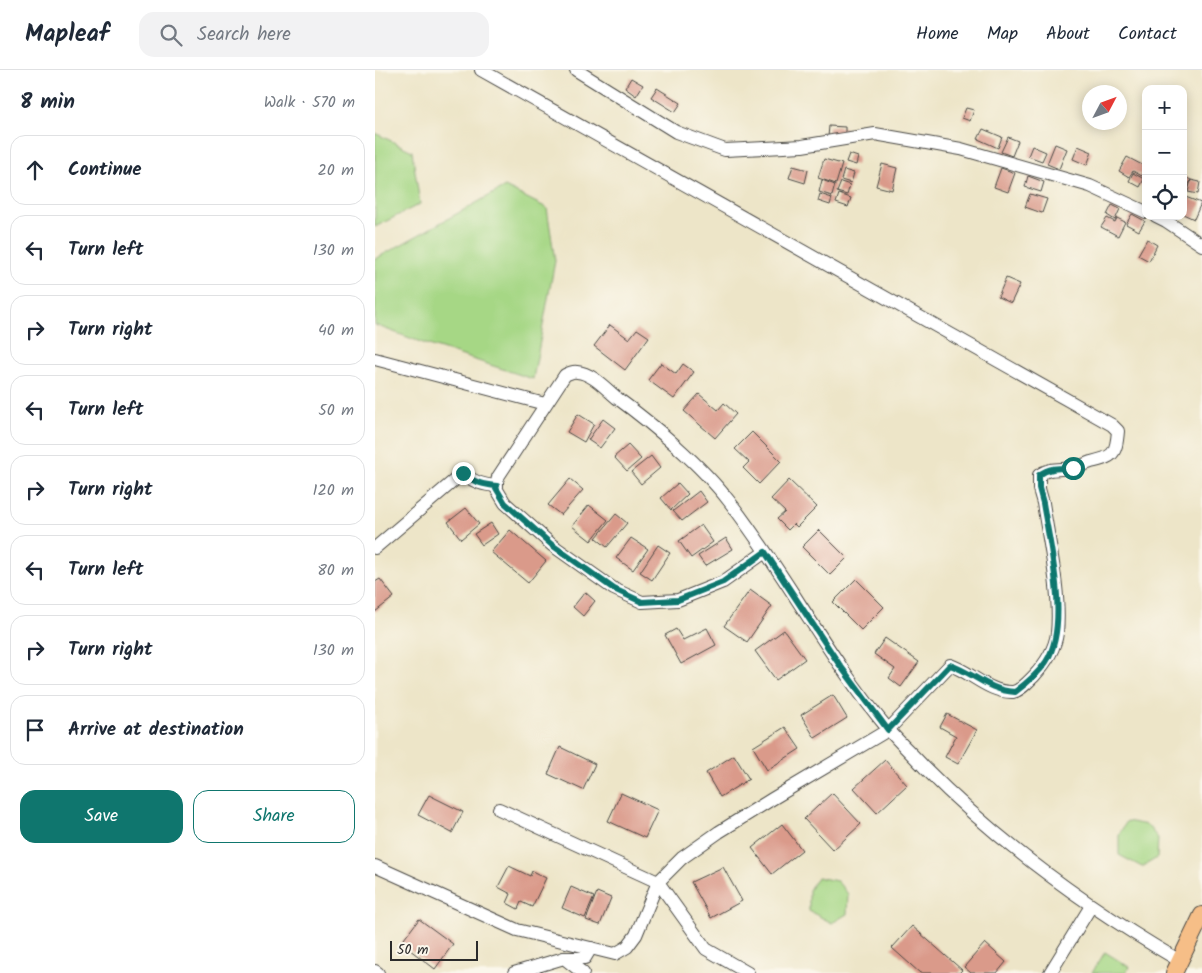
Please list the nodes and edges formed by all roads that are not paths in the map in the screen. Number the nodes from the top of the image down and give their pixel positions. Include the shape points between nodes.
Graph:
1 (481, 70) edge
2 (576, 70) edge
3 (1142, 210) edge
4 (1162, 220) edge
5 (1202, 245) edge
6 (375, 359) edge
7 (545, 404) junction
8 (497, 486) junction
9 (375, 548) edge
10 (765, 552) junction
11 (888, 730) junction
12 (499, 809) dead end
13 (375, 866) edge
14 (658, 882) junction
15 (1091, 906) junction
16 (1202, 914) edge
17 (591, 948) junction
18 (563, 958) junction
19 (1177, 967) edge
20 (375, 971) edge
21 (378, 973) edge
22 (514, 973) edge
23 (583, 973) edge
24 (748, 973) edge
25 (1050, 973) edge

1 - 11 street via 1118,431 1113,453 1103,460 1073,468 1047,470 1039,475 1058,604 1057,633 1047,661 1015,692 991,687 950,665
2 - 3 street via 676,132 725,150 802,146 875,134 961,149 1090,186
4 - 5 street
6 - 7 street
7 - 8 street via 498,476
7 - 10 street via 565,375 576,371 586,374 635,411 692,462 728,500
8 - 9 street via 476,482 463,473
8 - 10 street via 505,503 552,545 614,589 642,602 678,600 723,582
10 - 11 street via 839,664
11 - 14 street via 719,832 682,858
11 - 15 street via 985,825
12 - 14 street
13 - 17 street via 517,930
14 - 17 street via 636,935 627,947 615,954
14 - 24 street via 706,949
15 - 19 street
15 - 25 street
16 - 19 main road
17 - 18 street via 585,958
18 - 22 street
18 - 23 street
20 - 21 street

